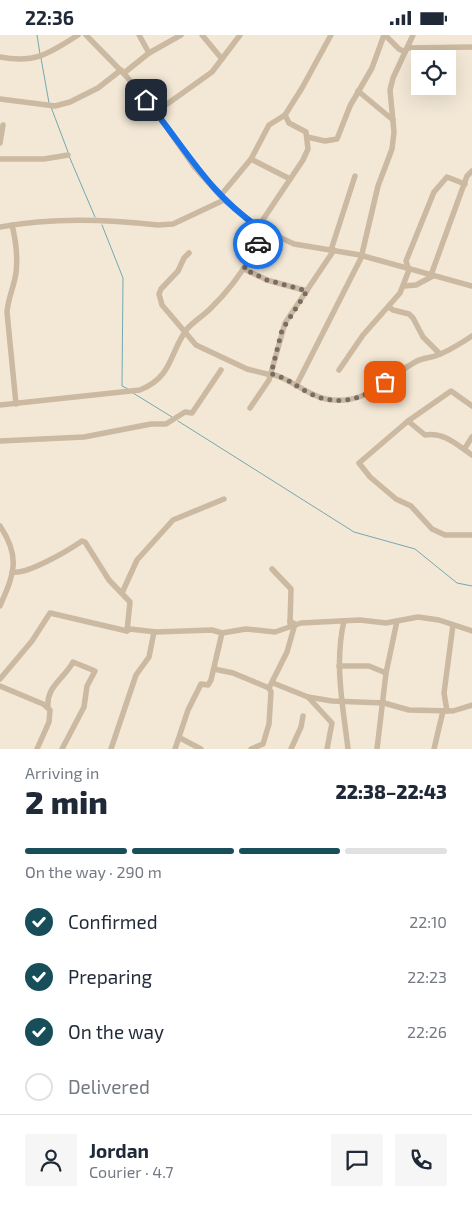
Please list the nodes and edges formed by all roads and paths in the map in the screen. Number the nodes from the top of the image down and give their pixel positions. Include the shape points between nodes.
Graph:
1 (78, 35) edge
2 (86, 35) edge
3 (139, 35) edge
4 (181, 35) edge
5 (202, 35) edge
6 (240, 35) edge
7 (331, 35) edge
8 (384, 35) edge
9 (413, 35) edge
10 (472, 47) edge
11 (406, 50) junction
12 (149, 53) junction
13 (0, 57) edge
14 (222, 59) junction
15 (122, 72) junction
16 (358, 91) junction
17 (0, 99) edge
18 (156, 112) junction
19 (285, 115) junction
20 (393, 120) junction
21 (3, 125) dead end
22 (307, 137) junction
23 (0, 143) edge
24 (68, 155) dead end
25 (0, 159) edge
26 (251, 159) junction
27 (472, 171) edge
28 (354, 176) dead end
29 (290, 179) junction
30 (465, 183) junction
31 (223, 198) junction
32 (12, 225) junction
33 (0, 227) edge
34 (258, 227) junction
35 (264, 231) junction
36 (333, 250) junction
37 (189, 253) dead end
38 (360, 255) junction
39 (244, 269) junction
40 (409, 270) junction
41 (432, 275) junction
42 (404, 286) junction
43 (472, 286) edge
44 (307, 291) junction
45 (389, 307) junction
46 (184, 334) junction
47 (472, 336) edge
48 (440, 354) junction
49 (221, 370) dead end
50 (339, 370) dead end
51 (271, 375) junction
52 (296, 386) junction
53 (16, 404) junction
54 (0, 405) edge
55 (472, 406) edge
56 (250, 408) dead end
57 (408, 421) junction
58 (472, 437) edge
59 (0, 441) edge
60 (465, 448) junction
61 (472, 455) edge
62 (224, 499) dead end
63 (0, 526) edge
64 (472, 535) edge
65 (272, 569) dead end
66 (12, 573) junction
67 (122, 593) junction
68 (0, 606) edge
69 (344, 621) junction
70 (398, 621) junction
71 (292, 624) junction
72 (454, 625) junction
73 (127, 631) junction
74 (472, 631) edge
75 (154, 632) junction
76 (222, 633) junction
77 (339, 666) junction
78 (214, 669) junction
79 (386, 673) junction
80 (0, 679) edge
81 (271, 685) junction
82 (0, 686) edge
83 (308, 697) junction
84 (342, 701) junction
85 (384, 703) junction
86 (472, 705) edge
87 (48, 707) junction
88 (445, 711) junction
89 (304, 716) dead end
90 (180, 738) junction
91 (37, 749) edge
92 (62, 749) edge
93 (111, 749) edge
94 (175, 749) edge
95 (201, 749) edge
96 (251, 749) edge
97 (291, 749) edge
98 (326, 749) edge
99 (348, 749) edge
100 (377, 749) edge
101 (434, 749) edge

1 - 13 street via 48,55 18,60
2 - 15 street
3 - 12 street
4 - 12 street
5 - 14 street
6 - 14 street
7 - 19 street
8 - 11 street via 399,49
8 - 16 street via 372,68
9 - 11 street
10 - 11 street
11 - 20 street via 390,90
12 - 15 street
14 - 18 street via 204,78
15 - 17 street via 98,88 55,106
15 - 18 street
16 - 20 street
16 - 22 street via 335,141
18 - 31 street via 195,168
19 - 22 street via 289,123 303,129
19 - 26 street via 269,125
20 - 38 street via 392,149 380,177
21 - 23 street
22 - 29 street via 308,149
24 - 25 street via 44,159
26 - 29 street
26 - 31 street
27 - 30 street
28 - 36 street
29 - 34 street
30 - 40 street via 447,177 437,188 406,261
30 - 41 street
31 - 32 street via 173,224 71,220
31 - 34 street
32 - 33 street
32 - 53 street via 17,259 7,312
34 - 35 street
35 - 36 street via 294,245
35 - 39 street
36 - 38 street
36 - 44 street
37 - 46 street via 159,294 162,305
38 - 40 street
38 - 52 street via 359,263
39 - 44 street via 267,280
39 - 46 street
40 - 41 street
40 - 42 street
41 - 42 street via 416,285
41 - 43 street
42 - 45 street
44 - 51 street via 282,330
45 - 48 street via 413,317 424,337
45 - 50 street via 363,335
46 - 51 street via 205,350 247,369
46 - 53 street via 162,377 151,386 140,390
47 - 48 street
48 - 52 street via 418,360 350,401 322,399
49 - 59 street via 192,413 185,412 166,424 84,437
51 - 52 street via 282,376
51 - 56 street
53 - 54 street
55 - 57 street via 451,391
57 - 60 street via 425,435 447,437
57 - 64 street via 359,463 396,499 410,505 432,529 445,535
58 - 60 street
60 - 61 street
62 - 67 street via 173,520 137,560
63 - 66 street via 12,548
65 - 71 street via 290,586
66 - 67 street via 24,573 82,541
66 - 68 street
67 - 73 street via 130,605
69 - 70 street
69 - 71 street
69 - 77 street via 338,646
70 - 72 street via 430,618
70 - 79 street
71 - 76 street via 276,632 246,629
71 - 81 street via 287,652
72 - 74 street
72 - 88 street via 444,693
73 - 75 street
73 - 80 street via 50,613 32,641
75 - 76 street via 212,630
75 - 93 street via 148,657 136,675
76 - 78 street
77 - 79 street via 369,666
77 - 84 street
78 - 81 street
78 - 90 street via 208,685 201,685 192,701
79 - 85 street
81 - 83 street
81 - 96 street via 267,735 263,744
82 - 87 street
83 - 84 street
83 - 98 street via 332,723
84 - 85 street
84 - 99 street
85 - 88 street via 409,710
85 - 100 street
86 - 88 street
87 - 91 street via 49,721
87 - 92 street via 53,686 68,673 73,662 95,671 87,686 84,707
88 - 101 street
89 - 97 street
90 - 94 street
90 - 95 street

